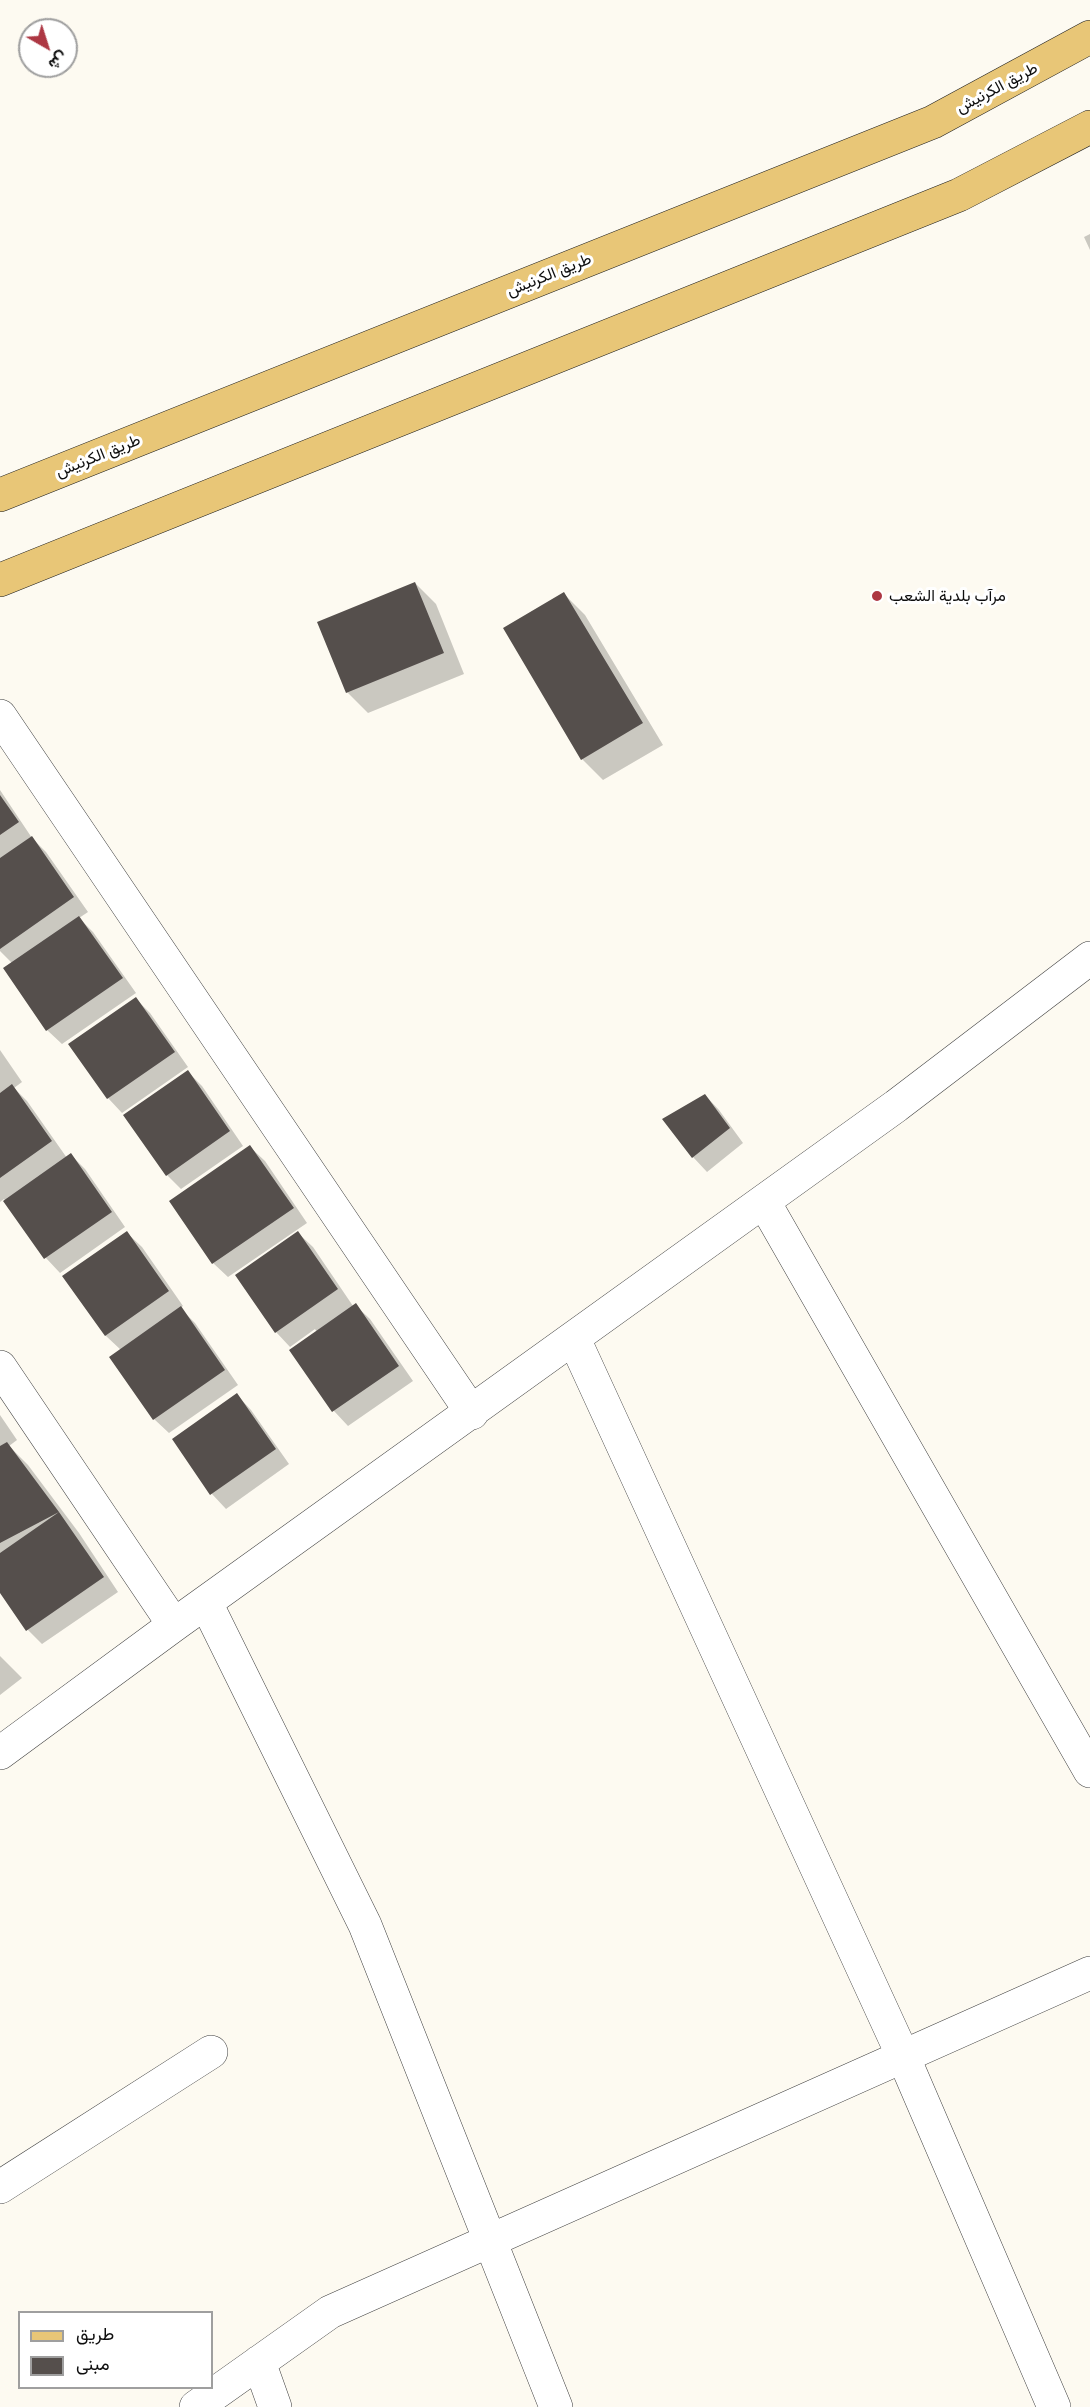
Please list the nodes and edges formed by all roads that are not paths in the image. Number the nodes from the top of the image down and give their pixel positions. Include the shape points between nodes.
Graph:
1 (1090, 37) edge
2 (1090, 127) edge
3 (0, 495) edge
4 (0, 580) edge
5 (0, 716) edge
6 (1090, 958) edge
7 (764, 1202) junction
8 (574, 1339) junction
9 (0, 1367) edge
10 (472, 1413) junction
11 (206, 1603) junction
12 (174, 1625) junction
13 (0, 1754) edge
14 (1090, 1771) edge
15 (1090, 1973) edge
16 (211, 2052) dead end
17 (903, 2056) junction
18 (0, 2187) edge
19 (491, 2240) junction
20 (259, 2362) junction
21 (196, 2407) edge
22 (275, 2407) edge
23 (556, 2407) edge
24 (1054, 2407) edge

1 - 3 main road, طريق الكرنيش via 933,122
2 - 4 main road via 959,195
5 - 10 street
6 - 7 street
7 - 8 street
7 - 14 street
8 - 10 street
8 - 17 street
9 - 12 street
10 - 11 street
11 - 12 street
11 - 19 street via 364,1925
12 - 13 street
15 - 17 street
16 - 18 street
17 - 19 street
17 - 24 street
19 - 20 street via 330,2312
19 - 23 street
20 - 21 street
20 - 22 street

